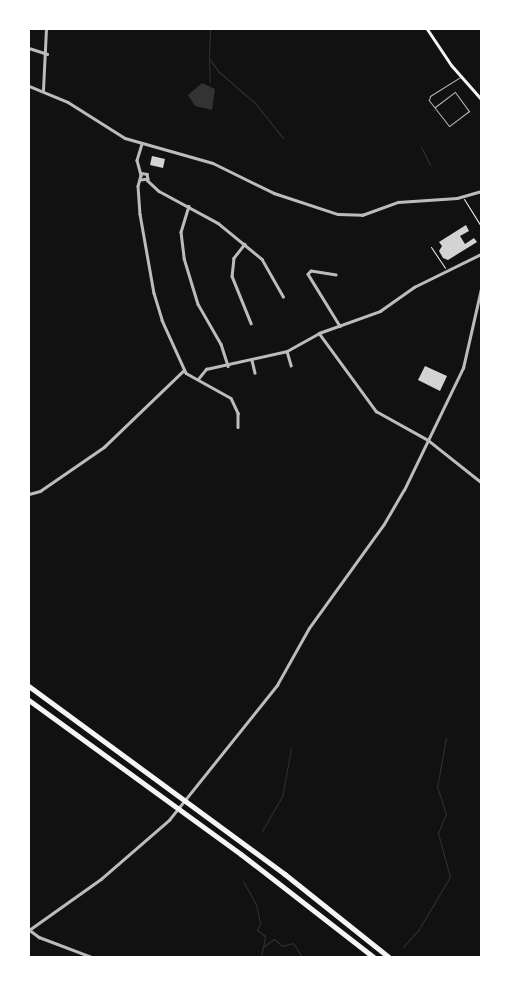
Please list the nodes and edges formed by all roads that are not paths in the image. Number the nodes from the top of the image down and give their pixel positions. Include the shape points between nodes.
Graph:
1 (46, 29) edge
2 (427, 29) edge
3 (29, 48) edge
4 (47, 54) junction
5 (461, 76) junction
6 (29, 86) edge
7 (43, 90) junction
8 (481, 98) edge
9 (435, 107) junction
10 (142, 144) junction
11 (141, 173) junction
12 (141, 180) junction
13 (148, 180) junction
14 (481, 191) edge
15 (189, 206) junction
16 (246, 244) junction
17 (481, 254) edge
18 (336, 275) dead end
19 (481, 289) edge
20 (283, 296) dead end
21 (251, 323) dead end
22 (340, 326) junction
23 (319, 333) junction
24 (287, 352) junction
25 (252, 360) junction
26 (291, 365) dead end
27 (228, 366) junction
28 (184, 370) junction
29 (256, 373) dead end
30 (198, 379) junction
31 (238, 427) dead end
32 (428, 440) junction
33 (481, 482) edge
34 (29, 494) edge
35 (29, 686) edge
36 (29, 700) edge
37 (30, 930) edge
38 (92, 957) edge
39 (374, 957) edge
40 (389, 957) edge

1 - 4 street
2 - 5 main road
3 - 4 street
4 - 7 street
5 - 8 main road
5 - 9 lane via 430,96
6 - 7 street
7 - 10 street via 68,102 110,130
9 - 9 lane via 455,92 469,111 449,126
10 - 11 street via 137,160
10 - 14 street via 214,163 274,193 347,216 367,214 398,202 457,198
11 - 12 street
11 - 13 street via 147,174
12 - 13 street
12 - 28 street via 138,186 140,214 154,293
13 - 15 street via 159,191
15 - 16 street
15 - 27 street via 181,232 184,258 198,304
16 - 20 street via 269,267
16 - 21 street via 234,258 232,276
17 - 22 street via 414,287 380,311
18 - 22 street via 311,271 308,274
19 - 32 street via 463,368
22 - 23 street
23 - 24 street
23 - 32 street via 369,404
24 - 25 street
24 - 26 street
25 - 27 street
25 - 29 street
27 - 30 street via 206,369
28 - 30 street
28 - 34 street via 104,447 40,491
30 - 31 street via 231,398 238,413
32 - 33 street
32 - 37 street via 391,513 309,628 288,670 202,780 169,820 101,879
35 - 40 highway via 285,874
36 - 39 highway via 241,854
37 - 38 street via 39,937

